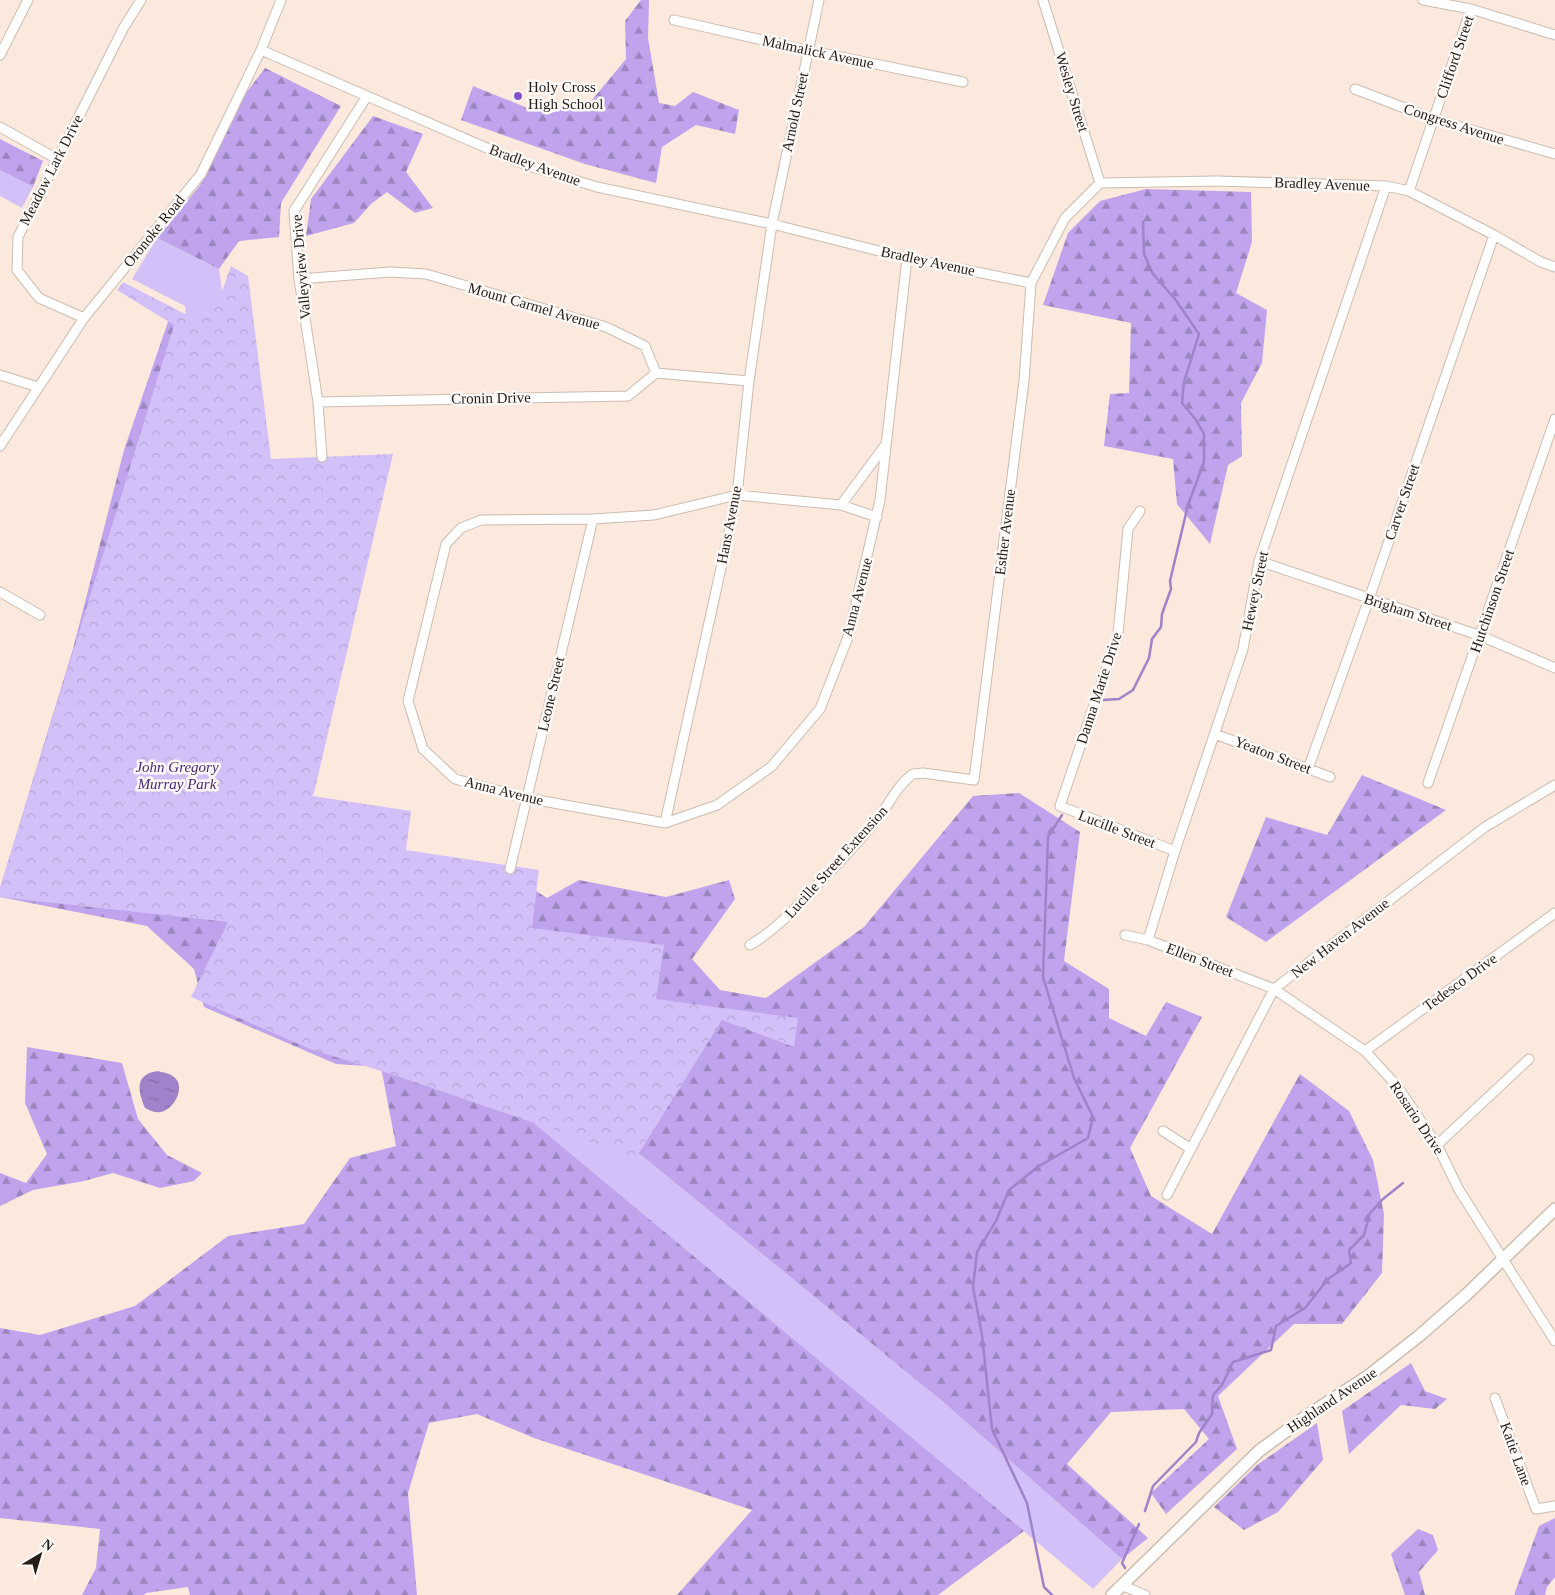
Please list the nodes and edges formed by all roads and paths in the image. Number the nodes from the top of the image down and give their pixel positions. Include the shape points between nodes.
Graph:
1 (28, 0) edge
2 (142, 0) edge
3 (281, 0) edge
4 (819, 0) edge
5 (1043, 0) edge
6 (1423, 0) edge
7 (1471, 9) junction
8 (674, 20) dead end
9 (1555, 35) edge
10 (261, 50) junction
11 (807, 50) junction
12 (0, 56) edge
13 (963, 82) dead end
14 (1355, 89) dead end
15 (367, 96) junction
16 (1433, 119) junction
17 (0, 127) edge
18 (1555, 154) edge
19 (57, 158) junction
20 (1100, 183) junction
21 (1386, 186) junction
22 (1409, 191) junction
23 (772, 224) junction
24 (1494, 235) junction
25 (907, 258) junction
26 (1555, 267) edge
27 (299, 279) junction
28 (1031, 283) junction
29 (84, 318) junction
30 (656, 373) junction
31 (0, 375) edge
32 (749, 381) junction
33 (38, 387) junction
34 (318, 402) junction
35 (1555, 419) edge
36 (886, 444) junction
37 (0, 446) edge
38 (322, 457) dead end
39 (737, 495) junction
40 (841, 505) junction
41 (1140, 511) dead end
42 (877, 517) junction
43 (593, 519) junction
44 (1259, 561) junction
45 (0, 592) edge
46 (1369, 599) junction
47 (40, 615) dead end
48 (1480, 636) junction
49 (1555, 668) edge
50 (1215, 734) junction
51 (1308, 769) junction
52 (916, 773) joint
53 (1330, 777) dead end
54 (1428, 783) dead end
55 (1555, 784) edge
56 (526, 798) junction
57 (1060, 806) joint
58 (666, 823) junction
59 (1175, 851) junction
60 (510, 869) dead end
61 (1555, 913) edge
62 (1125, 935) dead end
63 (1148, 940) junction
64 (750, 945) dead end
65 (1274, 989) junction
66 (1365, 1051) junction
67 (1529, 1059) dead end
68 (1163, 1131) dead end
69 (1437, 1145) junction
70 (1191, 1149) junction
71 (1167, 1195) dead end
72 (1555, 1209) edge
73 (1503, 1259) junction
74 (1555, 1341) edge
75 (1495, 1398) dead end
76 (1555, 1506) edge
77 (1121, 1585) junction
78 (1112, 1595) edge
79 (1145, 1595) edge

1 - 12 street
2 - 19 street, Meadow Lark Drive via 124,27
3 - 10 street, Oronoke Road
4 - 11 street, Arnold Street
5 - 20 street, Wesley Street
6 - 7 street
7 - 9 street
7 - 16 street, Clifford Street
8 - 11 street, Malmalick Avenue
10 - 15 street, Bradley Avenue
10 - 29 street, Oronoke Road via 201,174
11 - 13 street, Malmalick Avenue
11 - 23 street, Arnold Street
14 - 16 street, Congress Avenue
15 - 23 street, Bradley Avenue via 535,168 597,187
15 - 27 street, Valleyview Drive via 294,211
16 - 18 street, Congress Avenue
16 - 22 street, Clifford Street
17 - 19 street
19 - 29 street, Meadow Lark Drive via 18,237 17,270 39,298
20 - 21 street, Bradley Avenue via 1217,181
20 - 28 street via 1065,218
21 - 22 street, Bradley Avenue
21 - 44 street, Hewey Street
22 - 24 street, Bradley Avenue
23 - 25 street, Bradley Avenue
23 - 32 street, Hans Avenue
24 - 26 street, Bradley Avenue
24 - 46 street, Carver Street
25 - 28 street, Bradley Avenue
25 - 36 street, Anna Avenue
27 - 30 street, Mount Carmel Avenue via 390,272 426,274 606,327 644,346
27 - 34 street, Valleyview Drive
28 - 52 street, Esther Avenue via 1024,381 974,780
29 - 33 street, Oronoke Road
30 - 32 street
30 - 34 street, Cronin Drive via 628,396
31 - 33 street
32 - 39 street, Hans Avenue
33 - 37 street, Oronoke Road
34 - 38 street, Valleyview Drive
35 - 48 street, Hutchinson Street
36 - 40 street, Anna Avenue
36 - 42 street, Anna Avenue
39 - 40 street, Anna Avenue
39 - 43 street, Anna Avenue via 654,515
39 - 58 street, Hans Avenue
40 - 42 street, Anna Avenue
41 - 57 street, Danna Marie Drive via 1128,529 1118,634
42 - 58 street, Anna Avenue via 848,637 820,709 771,767 717,805
43 - 56 street, Leone Street
43 - 56 street, Anna Avenue via 481,520 461,528 446,544 412,682 408,701 423,749 455,779
44 - 46 street, Brigham Street
44 - 50 street, Hewey Street via 1243,649
45 - 47 street
46 - 48 street, Brigham Street
46 - 51 street, Carver Street
48 - 49 street, Brigham Street
48 - 54 street, Hutchinson Street
50 - 51 street, Yeaton Street
50 - 59 street, Hewey Street
51 - 53 street, Yeaton Street
52 - 64 street, Lucille Street Extension via 903,783 866,832 779,925
55 - 65 street, New Haven Avenue via 1485,827
56 - 58 street, Anna Avenue
56 - 60 street, Leone Street
57 - 59 street, Lucille Street
59 - 63 street, Hewey Street
61 - 66 street, Tedesco Drive
62 - 63 street, Ellen Street
63 - 65 street, Ellen Street
65 - 66 street, Rosario Drive
65 - 70 street, New Haven Avenue
66 - 69 street, Rosario Drive via 1398,1087
67 - 69 street
68 - 70 street
69 - 73 street, Rosario Drive via 1459,1190
70 - 71 street, New Haven Avenue
72 - 73 main road, Highland Avenue
73 - 74 street, Rosario Drive
73 - 77 main road, Highland Avenue via 1443,1316 1390,1360 1258,1452
75 - 76 street, Katie Lane via 1536,1509
77 - 78 main road, Highland Avenue
77 - 79 street

